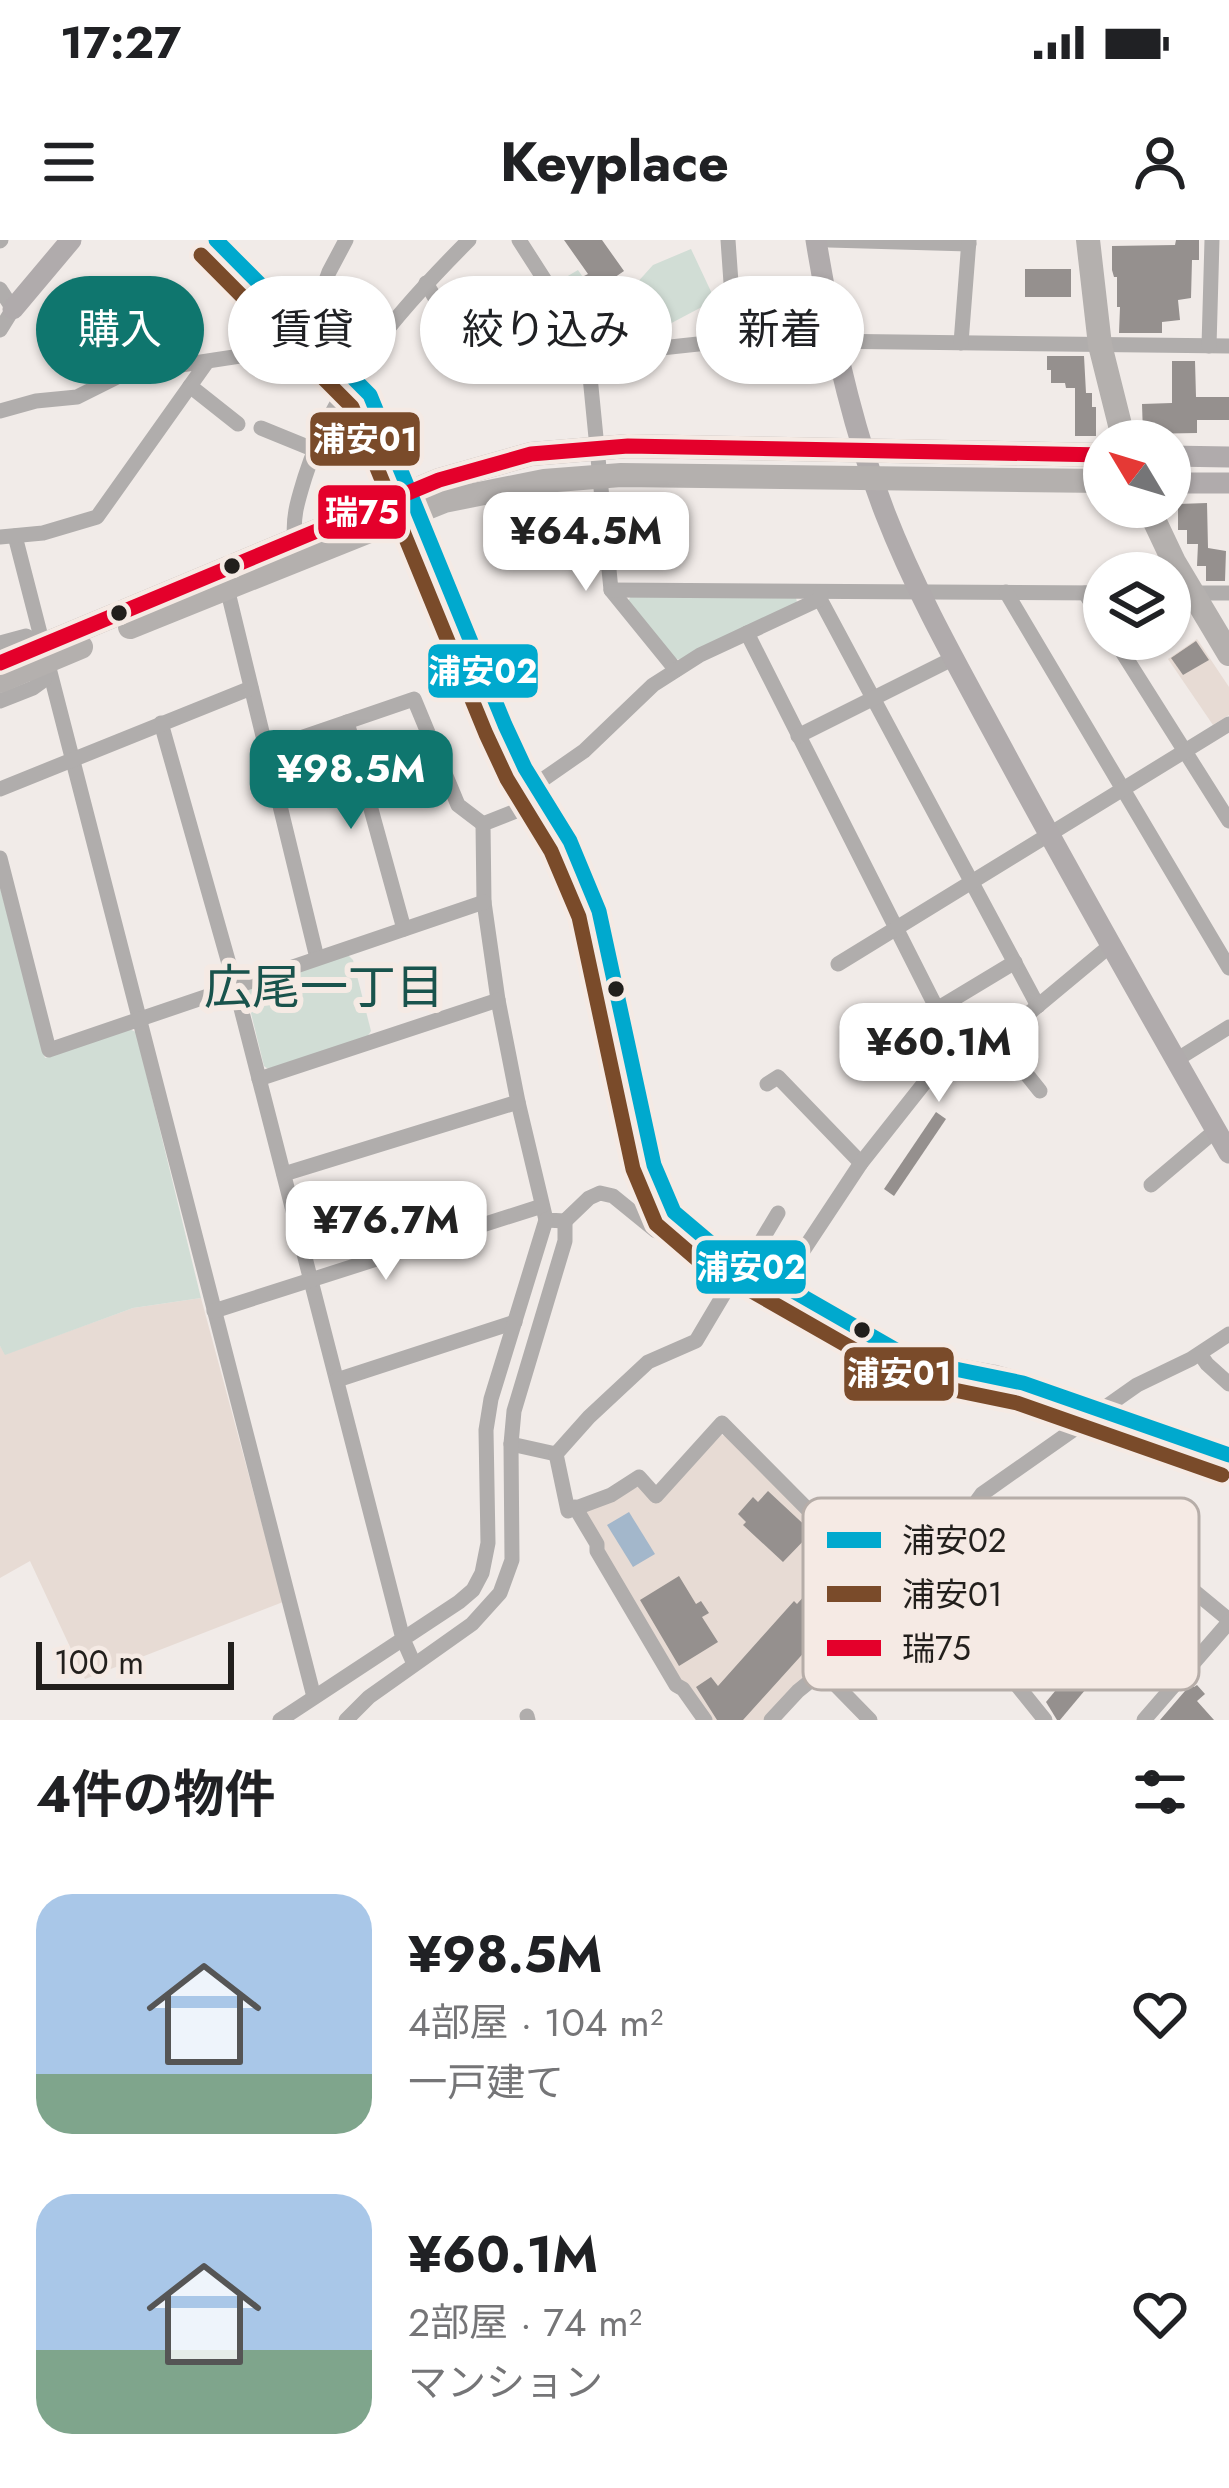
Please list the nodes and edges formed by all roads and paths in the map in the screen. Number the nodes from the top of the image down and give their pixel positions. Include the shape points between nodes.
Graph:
1 (71, 240) edge
2 (216, 240) edge
3 (346, 240) edge
4 (469, 240) edge
5 (519, 240) edge
6 (728, 240) edge
7 (816, 240) edge
8 (829, 240) edge
9 (1088, 240) edge
10 (1212, 240) edge
11 (969, 242) edge
12 (252, 276) edge
13 (328, 276) edge
14 (433, 276) edge
15 (542, 276) edge
16 (731, 276) edge
17 (822, 276) edge
18 (0, 289) edge
19 (420, 290) edge
20 (13, 309) junction
21 (396, 319) edge
22 (0, 330) edge
23 (864, 341) edge
24 (961, 343) junction
25 (1100, 345) junction
26 (1209, 346) junction
27 (1229, 346) edge
28 (228, 357) edge
29 (207, 362) junction
30 (348, 384) edge
31 (359, 384) edge
32 (590, 384) edge
33 (846, 384) edge
34 (190, 386) junction
35 (0, 412) edge
36 (1119, 420) edge
37 (239, 421) dead end
38 (261, 428) dead end
39 (596, 447) junction
40 (863, 449) junction
41 (315, 450) junction
42 (1083, 454) edge
43 (1191, 456) edge
44 (1229, 457) edge
45 (599, 476) junction
46 (873, 478) junction
47 (1083, 481) edge
48 (1191, 483) edge
49 (1229, 483) edge
50 (414, 501) junction
51 (8, 537) edge
52 (295, 541) junction
53 (226, 588) junction
54 (611, 590) junction
55 (920, 592) junction
56 (1006, 592) junction
57 (1083, 592) edge
58 (1191, 593) edge
59 (1229, 593) edge
60 (820, 595) junction
61 (1191, 607) edge
62 (747, 633) junction
63 (0, 643) edge
64 (46, 653) junction
65 (1229, 654) edge
66 (954, 658) junction
67 (1127, 660) edge
68 (0, 663) edge
69 (676, 670) junction
70 (0, 681) edge
71 (251, 688) junction
72 (874, 697) junction
73 (0, 701) edge
74 (347, 722) junction
75 (161, 723) junction
76 (1229, 724) edge
77 (798, 736) junction
78 (266, 750) junction
79 (1184, 751) junction
80 (72, 760) junction
81 (0, 789) edge
82 (1123, 789) junction
83 (539, 792) junction
84 (1229, 821) edge
85 (483, 824) junction
86 (1050, 836) junction
87 (0, 858) edge
88 (973, 883) junction
89 (484, 902) junction
90 (404, 929) junction
91 (895, 930) junction
92 (1111, 945) junction
93 (317, 958) junction
94 (1015, 962) junction
95 (838, 964) dead end
96 (1229, 968) edge
97 (236, 985) junction
98 (498, 1000) junction
99 (1038, 1006) junction
100 (138, 1018) junction
101 (1229, 1027) edge
102 (1176, 1060) junction
103 (1028, 1076) dead end
104 (259, 1079) junction
105 (767, 1084) dead end
106 (1040, 1091) dead end
107 (518, 1102) junction
108 (1216, 1130) junction
109 (1229, 1153) edge
110 (861, 1163) junction
111 (284, 1174) junction
112 (1151, 1185) dead end
113 (544, 1213) junction
114 (778, 1213) dead end
115 (681, 1220) junction
116 (565, 1221) junction
117 (745, 1264) junction
118 (310, 1280) junction
119 (781, 1284) junction
120 (214, 1311) junction
121 (515, 1322) junction
122 (1229, 1334) edge
123 (1201, 1354) junction
124 (337, 1380) junction
125 (1229, 1384) edge
126 (1100, 1411) junction
127 (511, 1444) junction
128 (556, 1454) junction
129 (1229, 1455) edge
130 (979, 1498) edge
131 (803, 1505) edge
132 (575, 1507) junction
133 (1199, 1599) edge
134 (1227, 1630) edge
135 (403, 1639) junction
136 (1199, 1660) edge
137 (414, 1664) junction
138 (803, 1687) edge
139 (841, 1690) edge
140 (1022, 1690) edge
141 (1172, 1690) edge
142 (314, 1697) junction
143 (280, 1720) edge
144 (346, 1720) edge
145 (705, 1720) edge
146 (771, 1720) edge
147 (870, 1720) edge
148 (1045, 1720) edge
149 (1144, 1720) edge

1 - 20 street
2 - 12 street
3 - 13 street
4 - 14 street
5 - 15 street
6 - 16 street
7 - 17 street
8 - 11 street
9 - 25 main road
10 - 26 street
11 - 24 street
18 - 20 street
19 - 21 street
20 - 22 street
23 - 24 street
24 - 25 street
25 - 26 street
25 - 36 main road
26 - 27 street
28 - 29 street
29 - 34 street
29 - 35 street via 135,372 77,397
30 - 41 street
31 - 50 street
32 - 39 street
33 - 40 street
34 - 37 street
34 - 51 street via 97,517
38 - 41 street
39 - 40 main road
39 - 45 street
39 - 50 main road via 501,460
40 - 42 main road
40 - 46 street
41 - 52 street via 292,519
43 - 44 street
45 - 46 main road
45 - 50 main road
45 - 54 street
46 - 47 main road
46 - 55 street
48 - 49 street
50 - 52 main road
50 - 53 main road
50 - 83 street
51 - 64 street
52 - 64 main road
53 - 64 main road
53 - 71 street
54 - 60 street
54 - 69 street
55 - 56 street
55 - 60 street
55 - 66 street
56 - 57 street
56 - 82 street
58 - 59 street
60 - 62 street
60 - 72 street
61 - 65 main road
62 - 69 street
62 - 77 street
63 - 64 street via 26,636
64 - 68 main road
64 - 70 main road
64 - 73 street via 44,680
64 - 80 street
66 - 72 street
66 - 86 street
67 - 79 street
69 - 83 street
71 - 75 street
71 - 78 street
72 - 77 street
72 - 88 street
74 - 78 street
74 - 85 street via 414,699 458,805
74 - 90 street
75 - 80 street
75 - 97 street
76 - 79 street
77 - 91 street
78 - 93 street
79 - 82 street
79 - 84 street
80 - 81 street
80 - 100 street
82 - 86 street
82 - 96 street
83 - 85 street
83 - 115 street via 599,911 654,1165
85 - 89 street
86 - 88 street
86 - 92 street
87 - 100 street via 49,1050
88 - 91 street
88 - 94 street
89 - 90 street
89 - 98 street
90 - 93 street
91 - 94 street via 937,1010
91 - 95 street
92 - 99 street
92 - 102 street
93 - 97 street
94 - 99 street
97 - 100 street
97 - 104 street
98 - 104 street
98 - 107 street
99 - 110 street via 933,1072
100 - 120 street
101 - 102 street
102 - 108 street
103 - 106 street
104 - 111 street
105 - 110 street via 778,1077
107 - 111 street
107 - 113 street
108 - 109 street
108 - 112 street
110 - 119 street
111 - 118 street
113 - 116 street
113 - 118 street
113 - 121 street
114 - 117 street
115 - 116 street via 656,1231 600,1192
115 - 117 street
116 - 127 street
117 - 119 street
117 - 128 street via 696,1340 648,1362
118 - 120 street
118 - 124 street
119 - 126 street via 911,1358
120 - 142 street
121 - 124 street
121 - 135 street via 486,1430 482,1573 459,1602
122 - 123 street
123 - 125 street
123 - 126 street
124 - 135 street
126 - 129 street
126 - 130 street
127 - 128 street
127 - 137 street via 512,1560 500,1593 472,1624
128 - 132 street via 568,1511
131 - 132 street via 722,1423 656,1496 639,1478
132 - 145 street via 676,1685
133 - 134 street
134 - 136 street
135 - 137 street
135 - 142 street
137 - 144 street
138 - 146 street
139 - 147 street
140 - 148 street
141 - 149 street
142 - 143 street

